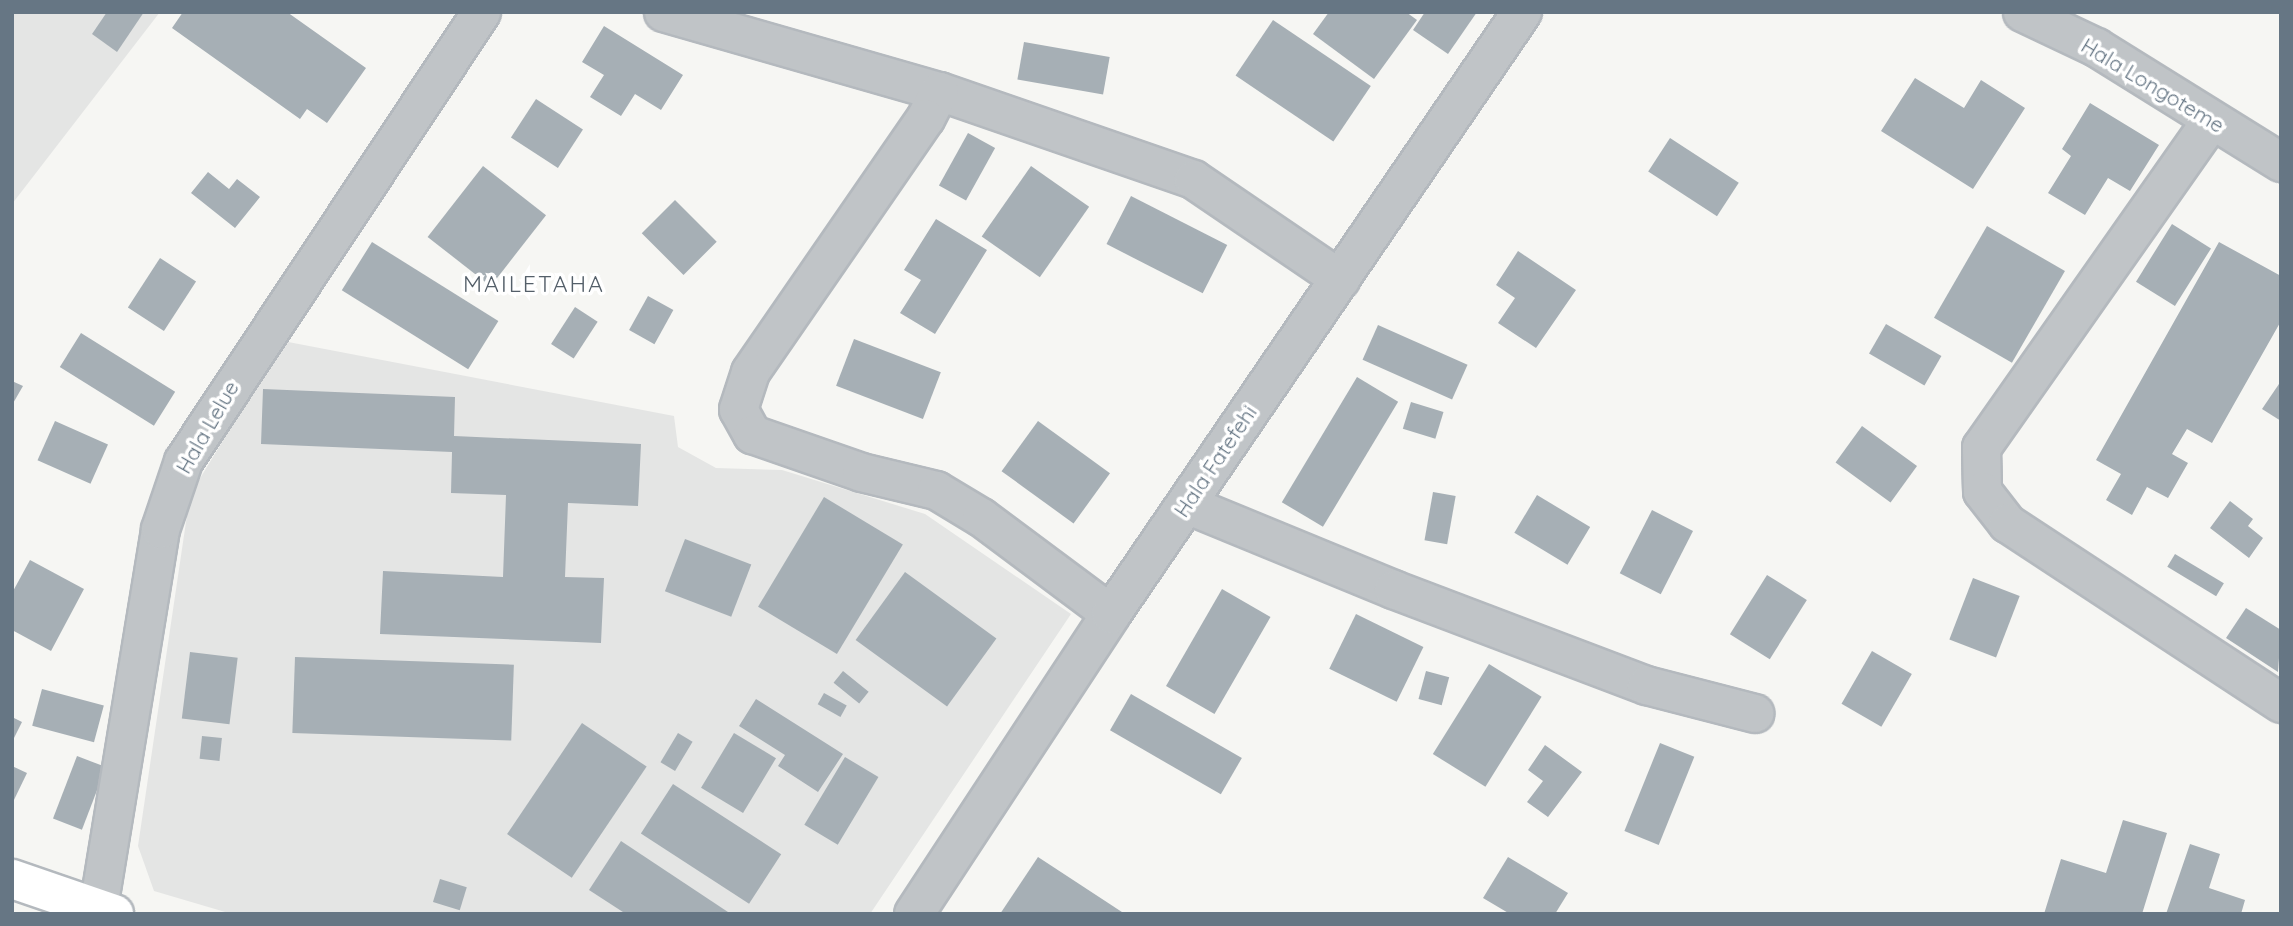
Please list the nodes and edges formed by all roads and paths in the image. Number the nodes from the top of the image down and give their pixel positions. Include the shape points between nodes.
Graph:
1 (481, 12) edge
2 (663, 12) edge
3 (1522, 12) edge
4 (2022, 12) edge
5 (939, 91) junction
6 (2211, 120) junction
7 (2281, 162) edge
8 (1340, 279) junction
9 (1186, 504) junction
10 (1111, 614) junction
11 (2281, 703) edge
12 (1754, 713) dead end
13 (12, 879) edge
14 (103, 912) edge
15 (914, 914) edge

1 - 14 street, Hala Lelue via 183,461 160,529
2 - 5 street
3 - 8 street, Hala Fatefehi
4 - 6 street, Hala Longoteme via 2096,47
5 - 8 street via 1193,179
5 - 10 street via 750,372 738,409 752,434 936,491 981,517
6 - 7 street, Hala Longoteme
6 - 11 street via 1981,447 1982,491 2007,523
8 - 9 street, Hala Fatefehi
9 - 10 street, Hala Fatefehi
9 - 12 street via 1646,685
10 - 15 street, Hala Fatefehi
13 - 14 main road

